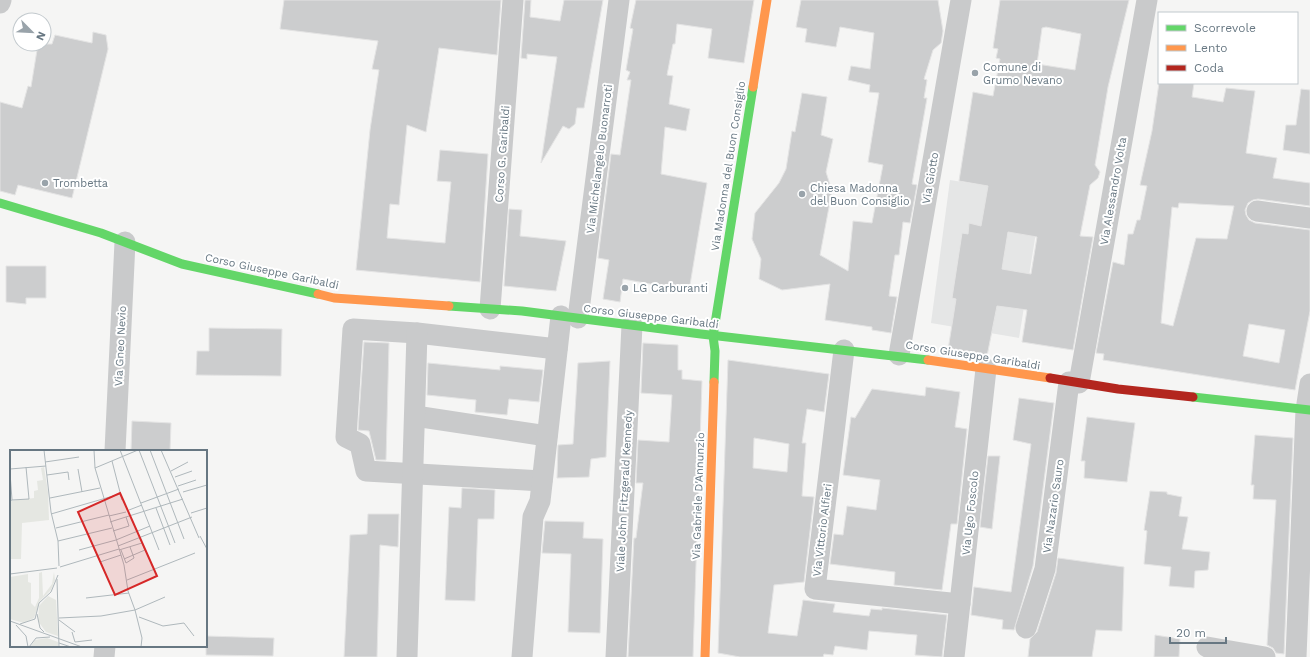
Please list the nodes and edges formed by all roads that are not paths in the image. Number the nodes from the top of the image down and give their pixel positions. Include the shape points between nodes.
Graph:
1 (1, 0) edge
2 (513, 0) edge
3 (619, 0) edge
4 (767, 0) edge
5 (961, 0) edge
6 (1147, 0) edge
7 (0, 3) edge
8 (0, 203) edge
9 (1257, 211) dead end
10 (1310, 218) edge
11 (125, 242) junction
12 (490, 309) junction
13 (569, 317) junction
14 (632, 325) junction
15 (417, 333) junction
16 (713, 336) junction
17 (557, 349) junction
18 (844, 350) junction
19 (899, 355) junction
20 (986, 369) junction
21 (1074, 382) junction
22 (1308, 401) edge
23 (414, 416) junction
24 (547, 436) junction
25 (115, 450) edge
26 (413, 474) junction
27 (542, 481) junction
28 (960, 604) junction
29 (1026, 628) dead end
30 (105, 647) edge
31 (1207, 647) dead end
32 (104, 657) edge
33 (407, 657) edge
34 (522, 657) edge
35 (616, 657) edge
36 (705, 657) edge
37 (954, 657) edge
38 (1265, 657) edge
39 (1296, 657) edge

1 - 7 street
2 - 12 street, Corso G. Garibaldi
3 - 13 street, Via Michelangelo Buonarroti
4 - 16 street, Via Madonna del Buon Consiglio
5 - 19 street, Via Giotto
6 - 21 street, Via Alessandro Volta
8 - 11 street, Corso Giuseppe Garibaldi
9 - 10 street
11 - 12 street, Corso Giuseppe Garibaldi via 182,264 334,298
11 - 25 street, Via Gneo Nevio
12 - 13 street, Corso Giuseppe Garibaldi
13 - 14 street, Corso Giuseppe Garibaldi
13 - 17 street, Via Michelangelo Buonarroti
14 - 16 street, Corso Giuseppe Garibaldi
14 - 35 street, Viale John Fitzgerald Kennedy
15 - 17 street
15 - 23 street
15 - 26 street via 353,329 346,437 360,444 366,471
16 - 18 street, Corso Giuseppe Garibaldi
16 - 36 street, Via Gabriele D'Annunzio via 715,350
17 - 24 street, Via Michelangelo Buonarroti
18 - 19 street, Corso Giuseppe Garibaldi
18 - 28 street, Via Vittorio Alfieri via 815,589
19 - 20 street, Corso Giuseppe Garibaldi
20 - 21 street, Corso Giuseppe Garibaldi
20 - 28 street, Via Ugo Foscolo
21 - 22 street, Corso Giuseppe Garibaldi
21 - 29 street, Via Nazario Sauro via 1044,569
22 - 39 street
23 - 24 street
23 - 26 street
24 - 27 street, Via Michelangelo Buonarroti
26 - 27 street
26 - 33 street
27 - 34 street, Via Michelangelo Buonarroti via 540,501 533,517
28 - 37 street, Via Ugo Foscolo
30 - 32 street
31 - 38 street

